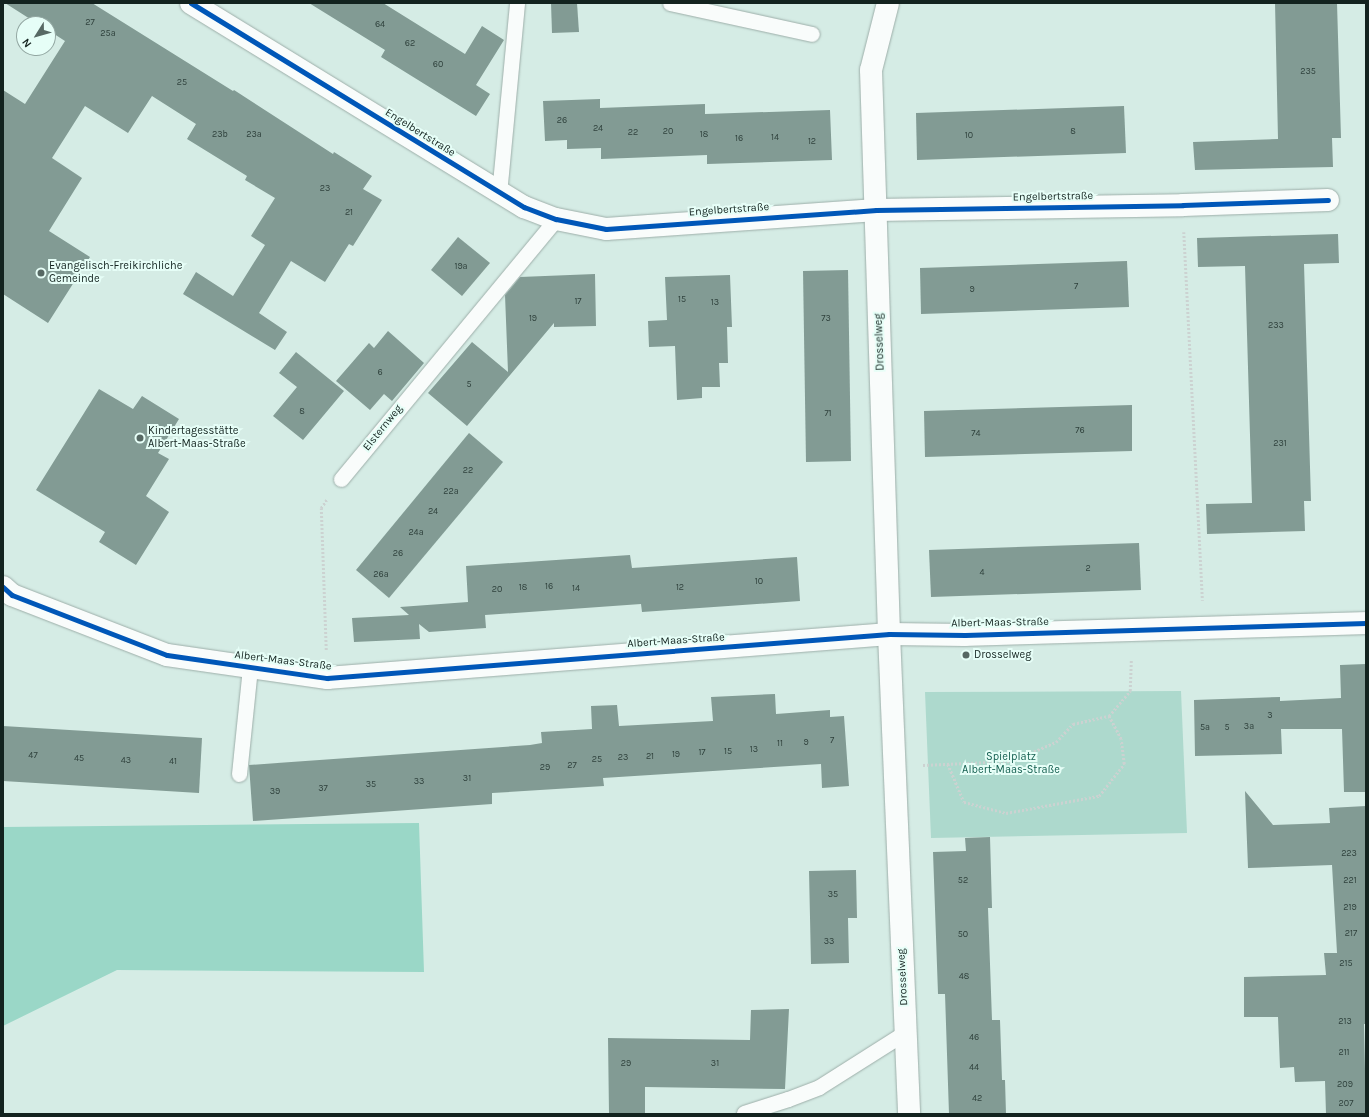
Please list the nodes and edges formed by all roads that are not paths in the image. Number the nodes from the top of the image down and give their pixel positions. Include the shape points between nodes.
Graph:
1 (191, 3) edge
2 (518, 3) edge
3 (670, 3) edge
4 (888, 3) edge
5 (812, 34) dead end
6 (500, 194) junction
7 (1328, 200) dead end
8 (876, 210) junction
9 (556, 219) junction
10 (341, 479) road end
11 (3, 587) edge
12 (1366, 623) edge
13 (889, 634) junction
14 (250, 667) junction
15 (238, 774) dead end
16 (906, 1032) junction
17 (744, 1113) edge
18 (909, 1114) edge

1 - 6 street, Engelbertstraße
2 - 6 lane
3 - 5 lane
4 - 8 street, Drosselweg via 871,70
6 - 9 street, Engelbertstraße via 524,207
7 - 8 street, Engelbertstraße
8 - 9 street, Engelbertstraße via 606,229
8 - 13 street, Drosselweg
9 - 10 lane, Elsternweg
11 - 14 street, Albert-Maas-Straße via 12,594 167,655
12 - 13 street, Albert-Maas-Straße via 965,635
13 - 14 street, Albert-Maas-Straße via 327,678
13 - 16 street, Drosselweg
14 - 15 lane
16 - 17 lane via 819,1086
16 - 18 street, Drosselweg

